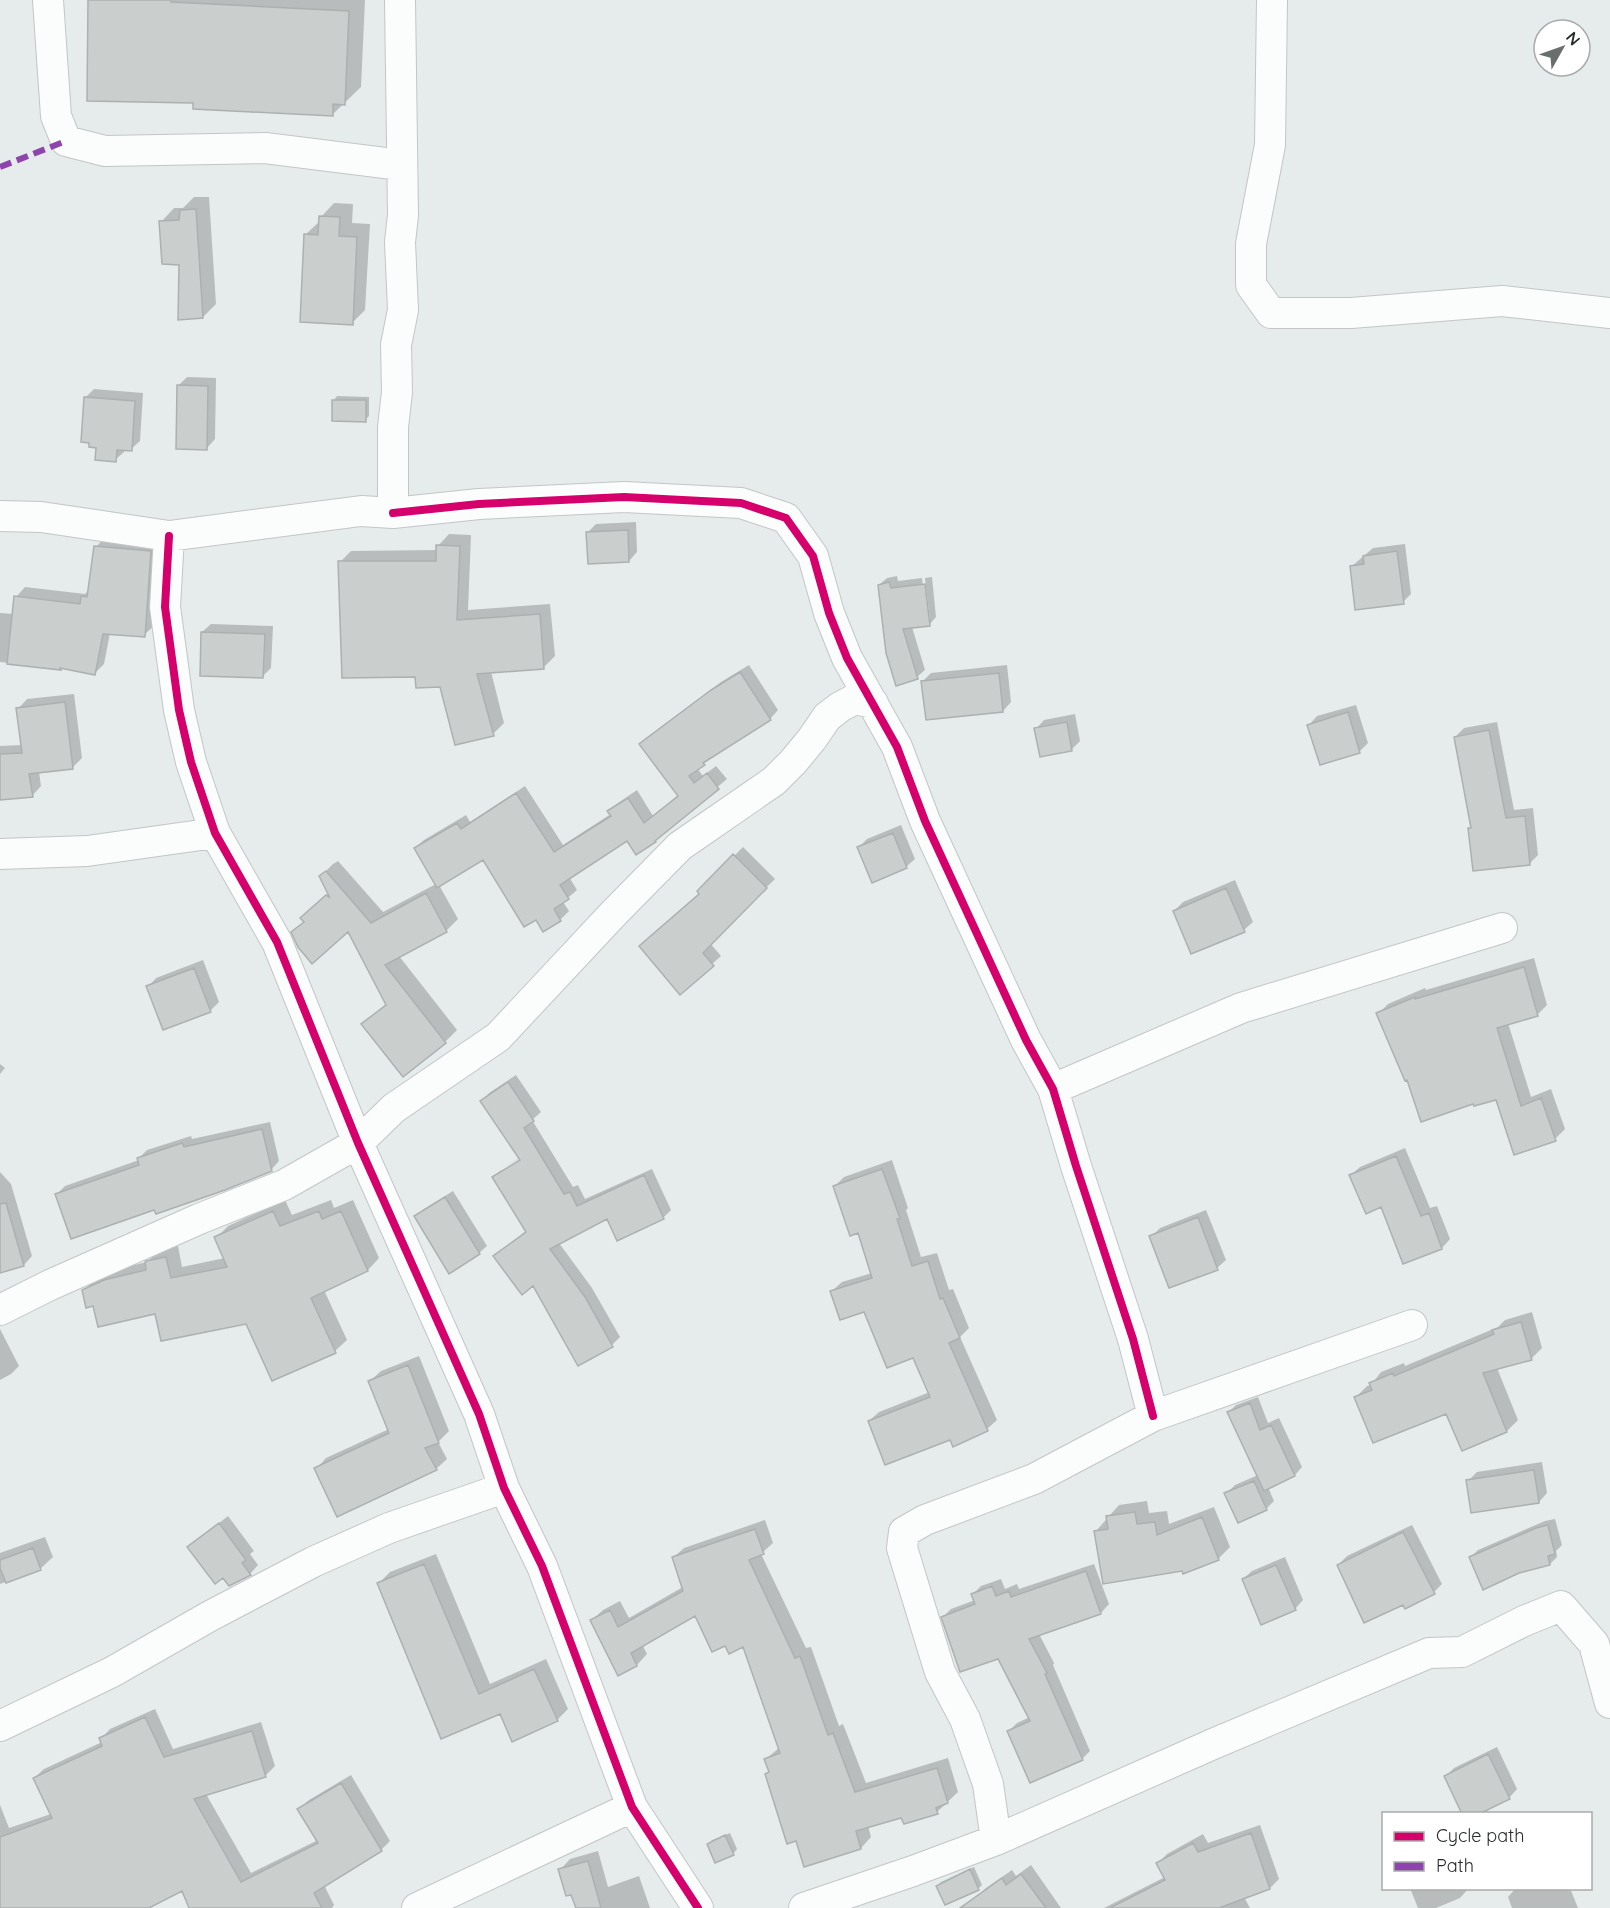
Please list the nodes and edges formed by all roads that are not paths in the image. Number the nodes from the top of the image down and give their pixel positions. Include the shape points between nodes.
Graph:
1 (48, 0) edge
2 (400, 0) edge
3 (1272, 0) edge
4 (401, 165) junction
5 (1610, 313) edge
6 (393, 513) junction
7 (0, 516) edge
8 (169, 536) junction
9 (873, 703) junction
10 (215, 833) junction
11 (0, 854) edge
12 (1502, 928) dead end
13 (1053, 1089) junction
14 (358, 1143) junction
15 (0, 1310) edge
16 (1412, 1325) dead end
17 (1153, 1416) junction
18 (504, 1488) junction
19 (1610, 1703) edge
20 (0, 1726) edge
21 (632, 1808) junction
22 (996, 1840) junction
23 (417, 1908) edge
24 (699, 1908) edge
25 (804, 1908) edge

1 - 4 street via 56,116 66,141 105,151 265,148
2 - 4 street
3 - 5 street via 1270,145 1251,244 1251,285 1271,313 1351,313 1502,301
4 - 6 street via 403,310 396,345
6 - 8 street via 361,511
6 - 9 street via 479,504 624,497 741,503 786,518 813,556 828,613 847,658
7 - 8 street via 41,517
8 - 10 street via 165,607 179,710 191,762
9 - 13 street via 897,747 925,821 1026,1040
9 - 14 street via 855,699 827,717 774,781 680,846 498,1037 394,1108
10 - 11 street via 87,851
10 - 14 street via 277,942
12 - 13 street via 1241,1008
13 - 17 street via 1133,1339
14 - 15 street via 284,1185 199,1219
14 - 18 street via 479,1414
16 - 17 street
17 - 22 street via 1034,1479 925,1520 904,1532 902,1548 940,1672 964,1719 988,1784
18 - 20 street via 389,1528 313,1562 112,1672
18 - 21 street via 542,1566
19 - 22 street via 1594,1644 1561,1606 1462,1652 1429,1653
21 - 23 street
21 - 24 street
22 - 25 street

